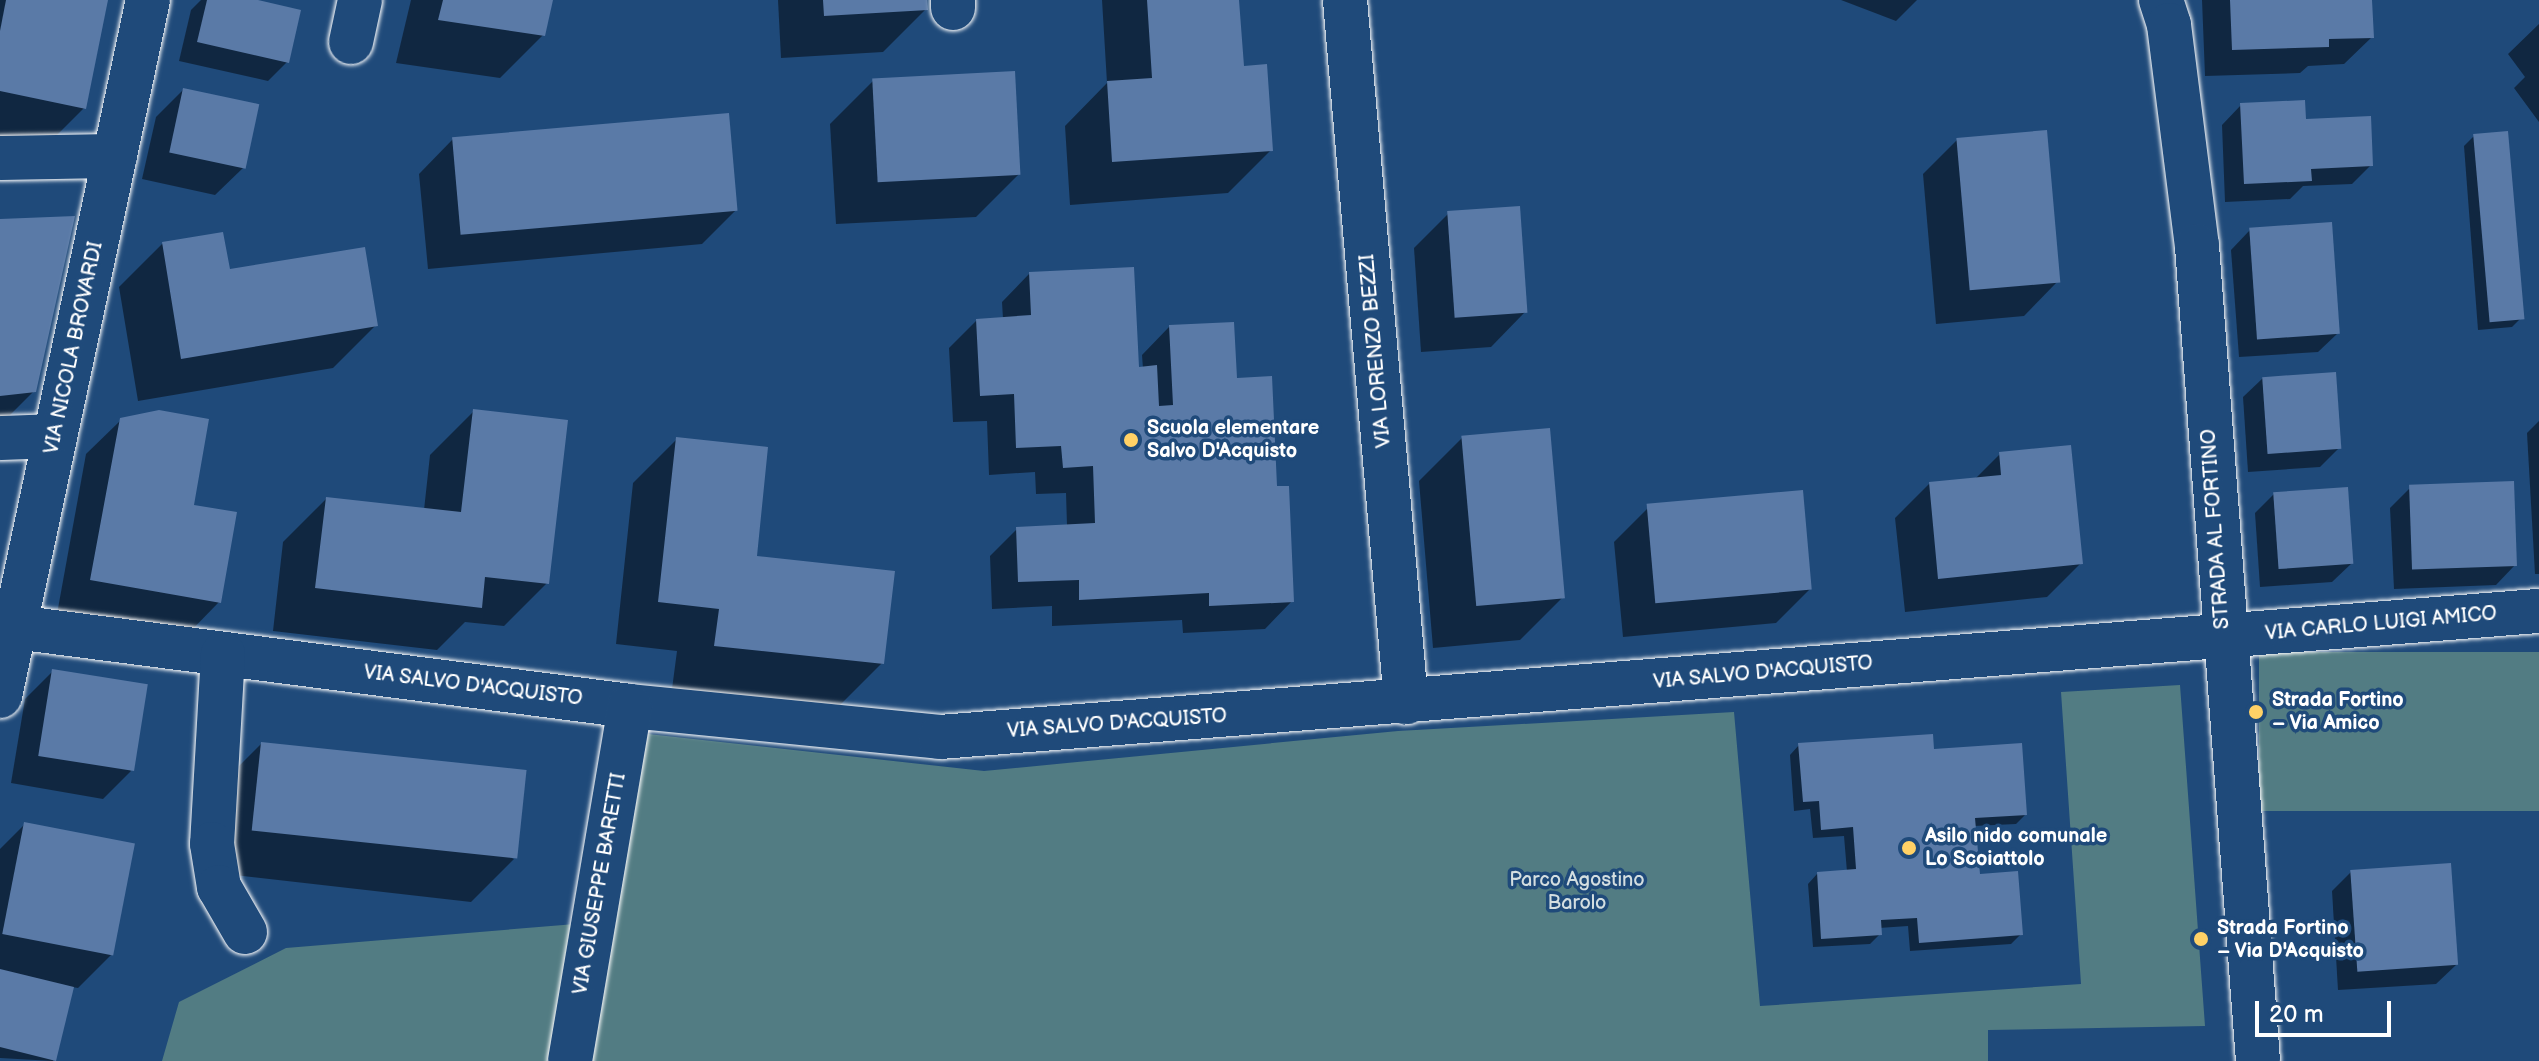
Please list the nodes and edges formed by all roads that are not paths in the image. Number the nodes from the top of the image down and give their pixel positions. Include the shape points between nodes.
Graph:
1 (148, 0) edge
2 (360, 0) edge
3 (1345, 0) edge
4 (2161, 0) edge
5 (351, 42) dead end
6 (115, 156) junction
7 (0, 158) edge
8 (55, 436) junction
9 (0, 438) edge
10 (2539, 611) edge
11 (2224, 637) junction
12 (223, 654) junction
13 (6, 658) edge
14 (1406, 702) junction
15 (630, 706) junction
16 (245, 932) dead end
17 (570, 1061) edge
18 (2258, 1061) edge

1 - 6 street, VIA NICOLA BROVARDI
2 - 5 street
3 - 14 street, VIA LORENZO BEZZI
4 - 11 street, STRADA AL FORTINO via 2169,25 2197,246
6 - 7 street
6 - 8 street, VIA NICOLA BROVARDI
8 - 9 street
8 - 13 street, VIA NICOLA BROVARDI
10 - 11 street, VIA CARLO LUIGI AMICO
11 - 14 street, VIA SALVO D'ACQUISTO
11 - 18 street, STRADA AL FORTINO
12 - 13 street, VIA SALVO D'ACQUISTO
12 - 15 street, VIA SALVO D'ACQUISTO
12 - 16 street via 212,844 219,887
14 - 15 street, VIA SALVO D'ACQUISTO via 940,737
15 - 17 street, VIA GIUSEPPE BARETTI

